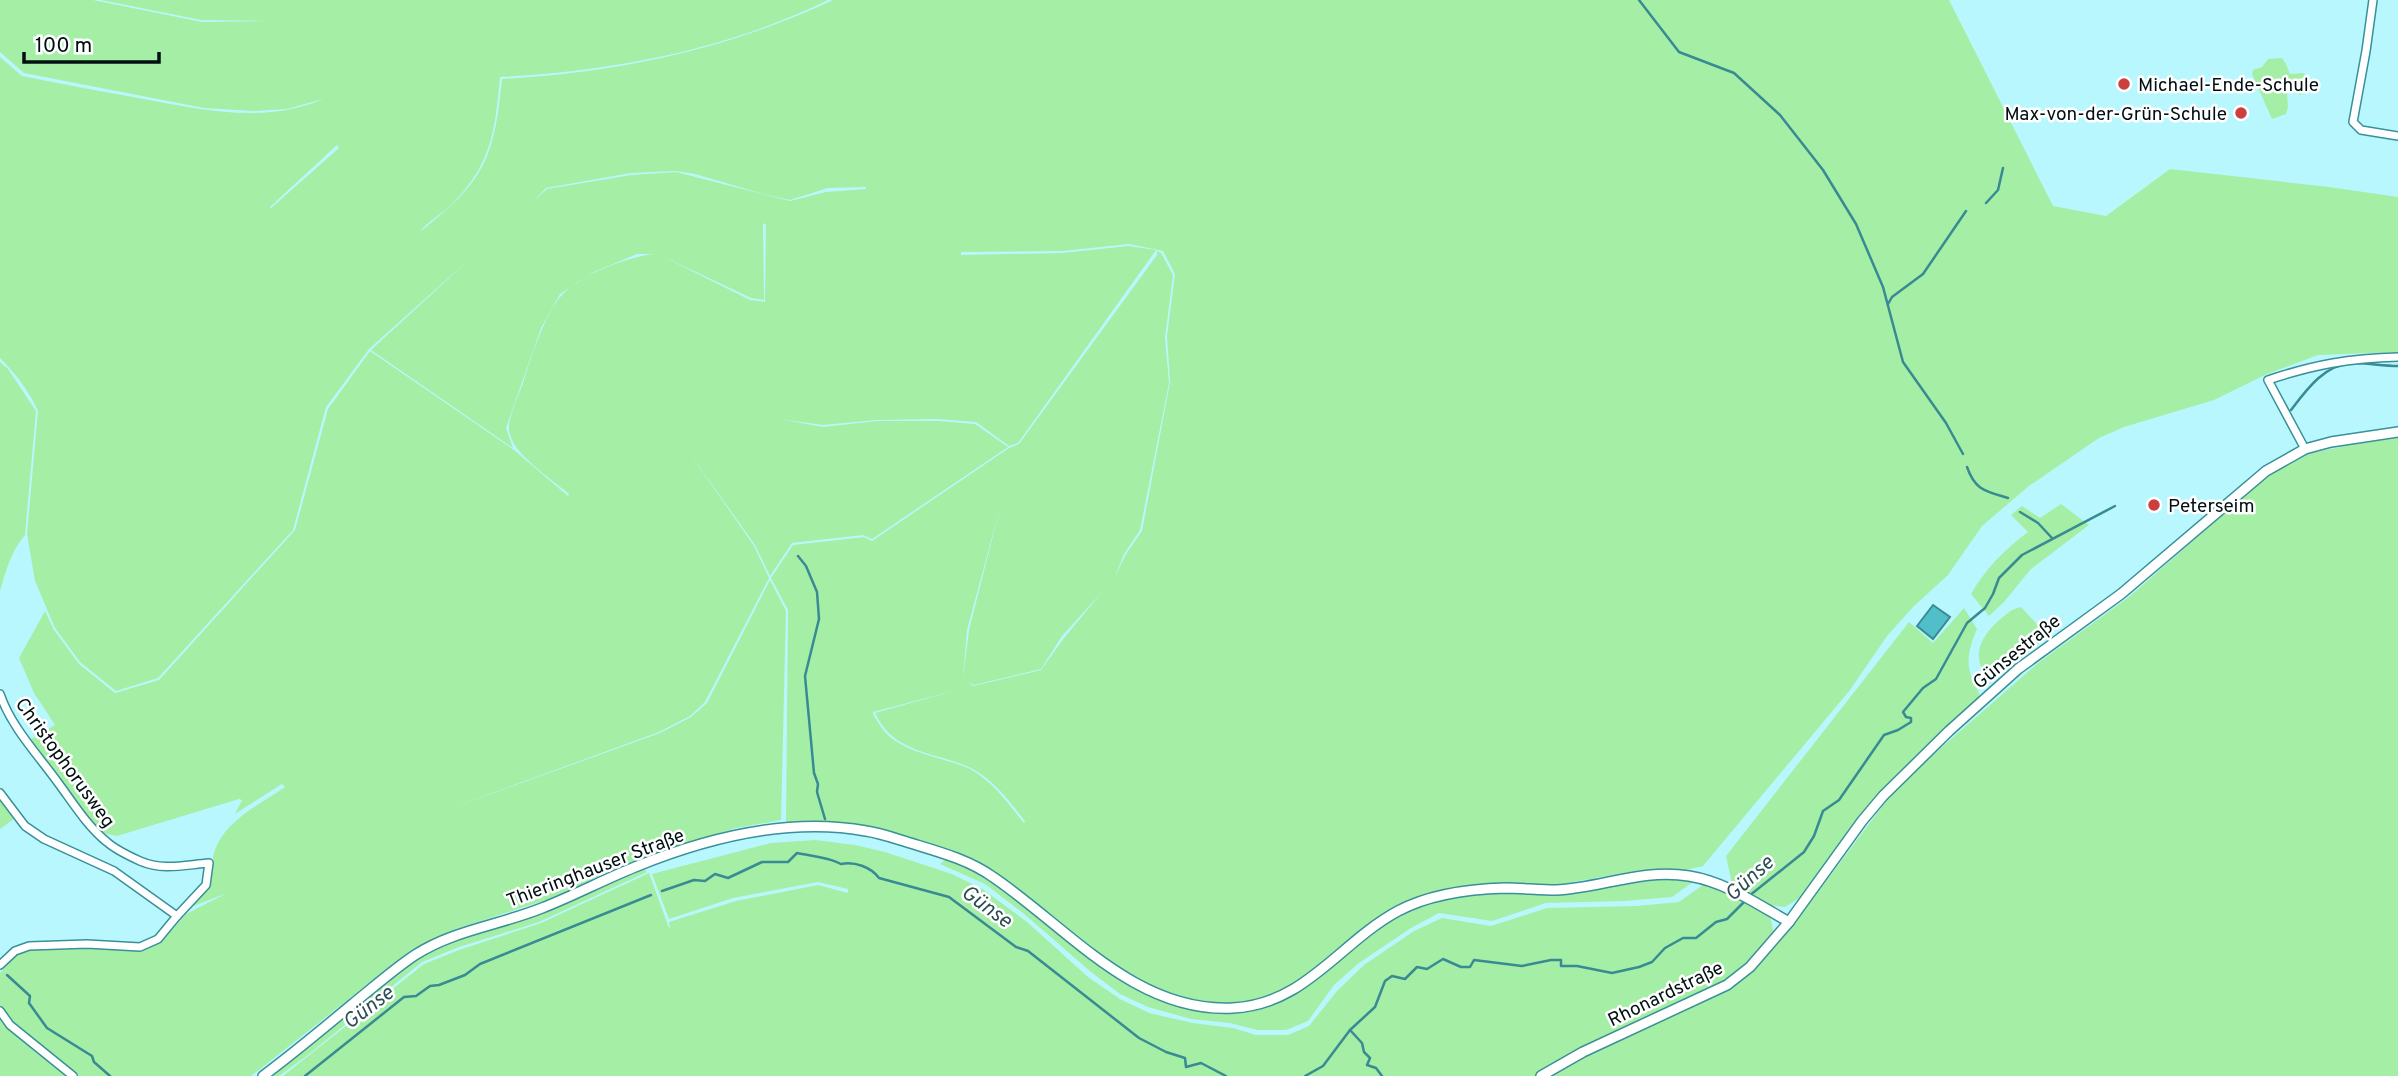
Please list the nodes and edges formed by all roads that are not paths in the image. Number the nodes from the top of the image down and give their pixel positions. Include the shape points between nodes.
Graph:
1 (2373, 0) edge
2 (2398, 126) edge
3 (2397, 136) edge
4 (2398, 357) edge
5 (2398, 432) edge
6 (2305, 449) junction
7 (0, 694) edge
8 (0, 793) edge
9 (177, 916) junction
10 (1789, 922) junction
11 (0, 965) edge
12 (0, 1011) edge
13 (73, 1076) edge
14 (262, 1076) edge
15 (1541, 1076) edge

1 - 3 street via 2353,122 2361,130
2 - 3 street
4 - 6 street via 2337,361 2268,380
5 - 6 street, Günsestraße
6 - 10 street, Günsestraße via 2266,471 2121,594 2018,669 1949,731 1862,821
7 - 9 street, Christophorusweg via 23,736 108,843 156,866 209,863 206,886
8 - 9 street via 25,826 114,871
9 - 11 street via 158,939 140,947 29,946
10 - 14 street, Thieringhauser Straße via 1740,894 1687,875 1652,873 1556,890 1462,891 1399,911 1290,992 1265,1002 1200,1007 1138,985 989,874 947,854 871,831 773,829 659,858 534,911 433,945 395,969
10 - 15 street, Rhonardstraße via 1750,967 1727,985
12 - 13 street via 10,1025

